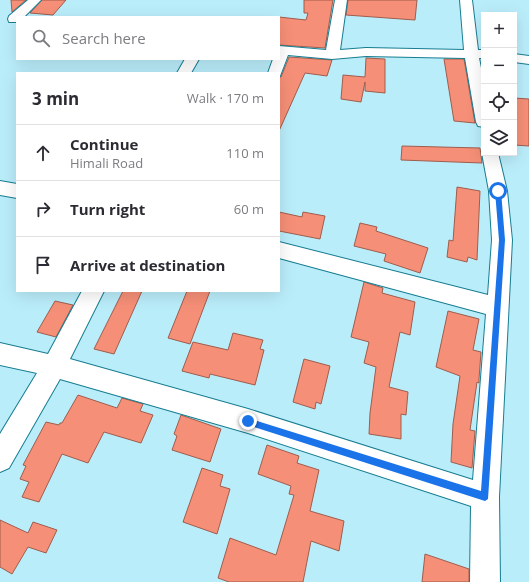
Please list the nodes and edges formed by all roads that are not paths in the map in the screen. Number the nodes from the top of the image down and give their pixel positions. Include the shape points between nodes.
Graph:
1 (35, 0) edge
2 (341, 0) edge
3 (466, 0) edge
4 (19, 16) edge
5 (0, 18) edge
6 (16, 19) edge
7 (281, 50) edge
8 (478, 54) edge
9 (332, 55) junction
10 (517, 58) edge
11 (191, 60) edge
12 (278, 60) edge
13 (529, 60) edge
14 (185, 72) edge
15 (275, 72) edge
16 (484, 120) edge
17 (491, 156) edge
18 (0, 188) edge
19 (16, 191) edge
20 (280, 250) edge
21 (92, 292) edge
22 (497, 307) junction
23 (0, 354) edge
24 (54, 366) junction
25 (0, 459) edge
26 (485, 496) junction
27 (485, 582) edge

1 - 4 street
2 - 9 street
3 - 8 street
5 - 6 street
7 - 9 street
8 - 9 street via 366,52
8 - 16 street
10 - 13 street
11 - 14 street
12 - 15 street
17 - 22 street via 498,191 502,240
18 - 19 street
20 - 22 street
21 - 24 street
22 - 26 street
23 - 24 street
24 - 25 street
24 - 26 street via 248,421
26 - 27 street

